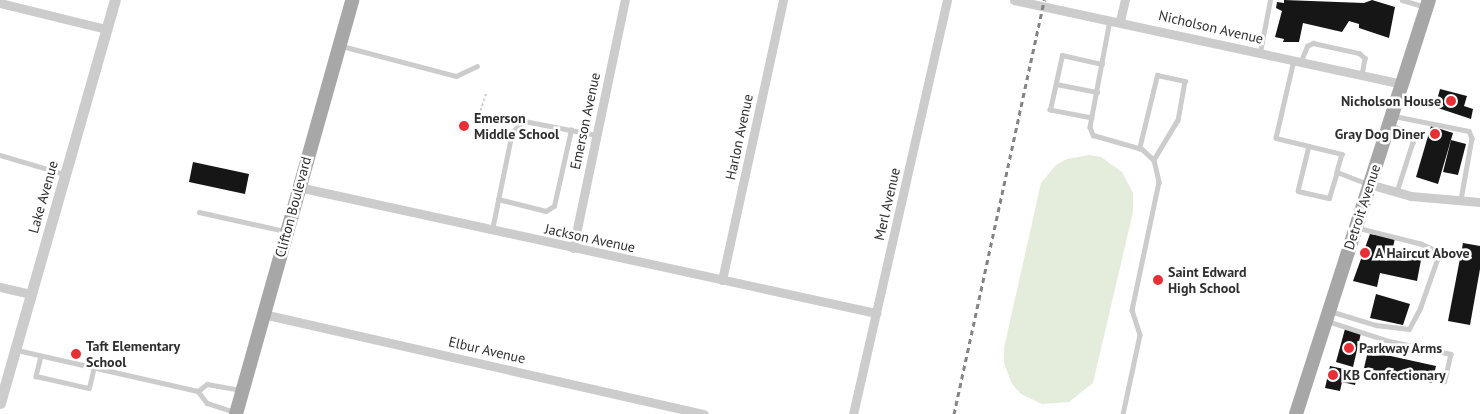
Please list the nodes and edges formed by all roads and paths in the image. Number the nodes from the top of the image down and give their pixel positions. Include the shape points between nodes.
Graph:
1 (115, 0) edge
2 (352, 0) edge
3 (625, 0) edge
4 (783, 0) edge
5 (947, 0) edge
6 (1014, 0) edge
7 (1125, 0) edge
8 (1270, 0) edge
9 (1402, 0) edge
10 (0, 3) edge
11 (1428, 4) edge
12 (1110, 19) junction
13 (1120, 21) junction
14 (106, 29) junction
15 (339, 45) junction
16 (1260, 52) junction
17 (1298, 60) junction
18 (1102, 64) junction
19 (477, 66) dead end
20 (1362, 75) junction
21 (1056, 84) junction
22 (1403, 84) junction
23 (1097, 92) junction
24 (486, 94) dead end
25 (1092, 118) junction
26 (1391, 119) junction
27 (511, 124) dead end
28 (571, 130) junction
29 (596, 135) junction
30 (1309, 146) junction
31 (1140, 149) junction
32 (0, 154) edge
33 (1154, 160) junction
34 (1337, 172) junction
35 (65, 174) junction
36 (1369, 184) junction
37 (298, 187) junction
38 (1397, 192) junction
39 (498, 199) junction
40 (1461, 201) junction
41 (1479, 203) edge
42 (199, 212) dead end
43 (1355, 228) junction
44 (492, 230) junction
45 (286, 231) junction
46 (573, 248) junction
47 (722, 280) junction
48 (0, 287) edge
49 (31, 294) junction
50 (876, 313) junction
51 (263, 314) junction
52 (1327, 316) junction
53 (15, 349) junction
54 (41, 356) junction
55 (94, 367) junction
56 (1445, 381) dead end
57 (242, 390) junction
58 (198, 391) junction
59 (0, 403) edge
60 (236, 413) edge
61 (704, 414) edge
62 (852, 414) edge
63 (1123, 414) edge
64 (1296, 414) edge

1 - 14 street, Lake Avenue
2 - 15 main road, Clifton Boulevard
3 - 29 street, Emerson Avenue
4 - 47 street, Harlon Avenue
5 - 50 street, Merl Avenue
6 - 12 street, Nicholson Avenue
7 - 13 street
8 - 16 lane
9 - 11 lane
10 - 14 street
11 - 22 main road, Detroit Avenue
12 - 13 street, Nicholson Avenue
12 - 18 lane
13 - 16 street, Nicholson Avenue
14 - 35 street, Lake Avenue
15 - 19 lane via 456,76
15 - 37 main road, Clifton Boulevard
16 - 17 street, Nicholson Avenue
17 - 20 street, Nicholson Avenue
17 - 20 lane via 1313,44 1359,53 1364,58
17 - 30 lane via 1276,138
18 - 21 lane via 1062,55
18 - 23 lane
20 - 22 street, Nicholson Avenue
21 - 23 lane
21 - 25 lane via 1050,110
22 - 26 main road, Detroit Avenue
23 - 25 lane
24 - 27 path via 480,116
25 - 31 lane via 1093,134
26 - 36 main road, Detroit Avenue
26 - 38 lane via 1410,134 1413,142
26 - 40 lane via 1469,131 1472,138
28 - 29 lane
28 - 39 lane via 524,121 512,132
28 - 39 lane via 554,206 546,211
29 - 46 street, Emerson Avenue
30 - 34 lane via 1342,154
30 - 34 lane via 1298,191 1329,198
31 - 33 lane
31 - 33 lane via 1157,75 1185,81 1178,120
32 - 35 lane
33 - 63 lane via 1159,182 1132,310 1140,334
34 - 36 lane
35 - 49 street, Lake Avenue
36 - 38 street
36 - 43 main road, Detroit Avenue
37 - 44 street, Jackson Avenue
37 - 45 main road, Clifton Boulevard
38 - 40 street
39 - 44 lane
40 - 41 street
42 - 45 lane
43 - 52 main road, Detroit Avenue
43 - 52 lane via 1420,244 1436,251 1438,257 1409,329
44 - 46 street, Jackson Avenue
45 - 51 main road, Clifton Boulevard
46 - 47 street, Jackson Avenue
47 - 50 street, Jackson Avenue
48 - 49 street
49 - 53 street, Lake Avenue
50 - 62 street, Merl Avenue
51 - 57 main road, Clifton Boulevard
51 - 61 street, Elbur Avenue
52 - 56 lane via 1389,341 1451,354
52 - 64 main road, Detroit Avenue
53 - 54 lane
53 - 59 street, Lake Avenue
54 - 55 lane
54 - 55 lane via 36,376 89,388
55 - 58 lane
57 - 58 lane via 207,384
57 - 60 main road, Clifton Boulevard
58 - 60 lane via 207,403

